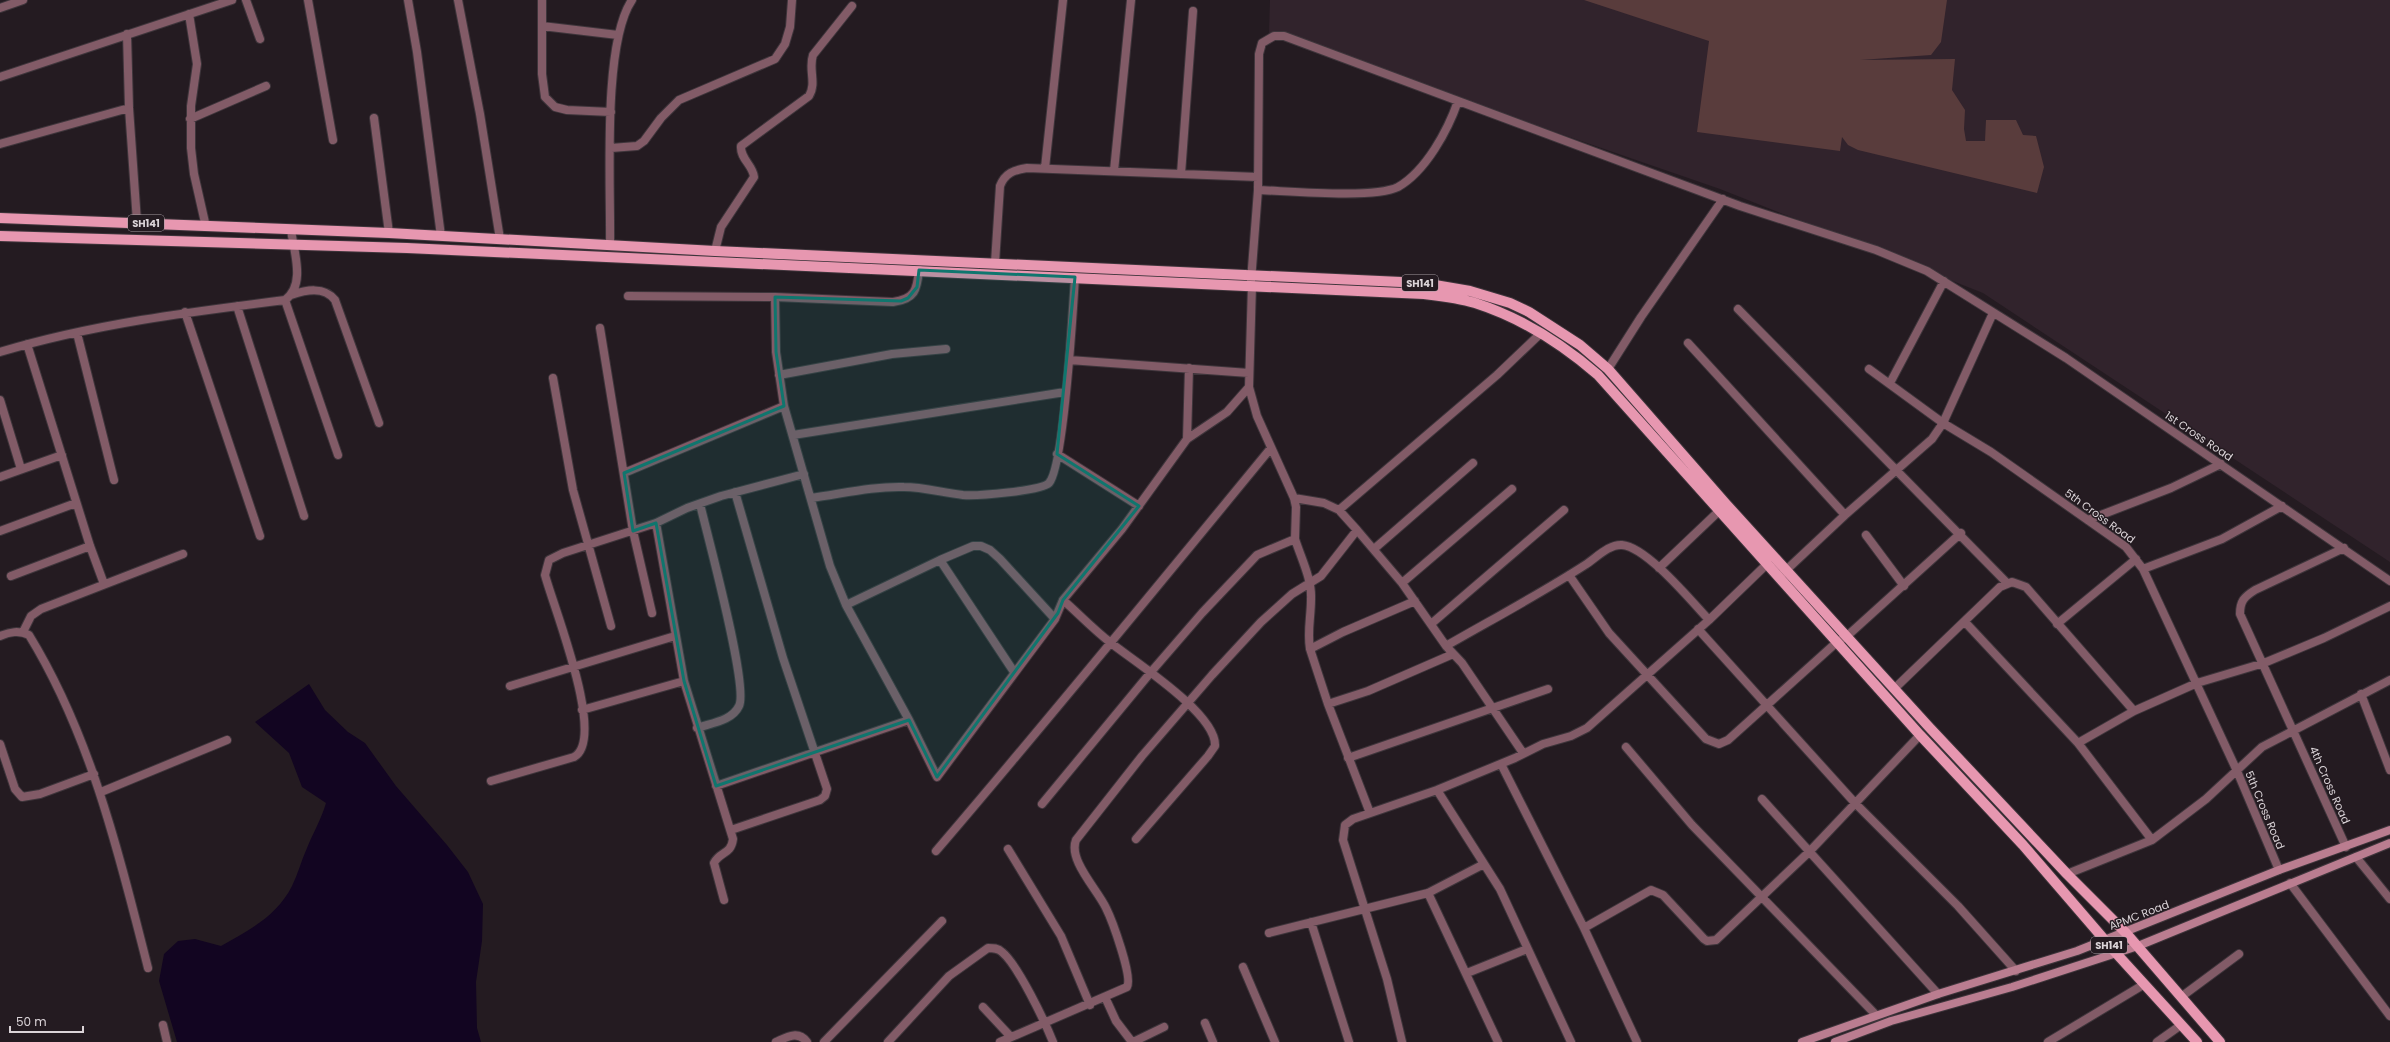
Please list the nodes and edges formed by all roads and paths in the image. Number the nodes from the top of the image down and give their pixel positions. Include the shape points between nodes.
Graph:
1 (23, 0) edge
2 (232, 0) edge
3 (246, 0) edge
4 (308, 0) edge
5 (408, 0) edge
6 (458, 0) edge
7 (542, 0) edge
8 (632, 0) edge
9 (792, 0) edge
10 (1062, 0) edge
11 (1131, 0) edge
12 (852, 6) dead end
13 (0, 8) edge
14 (1193, 10) dead end
15 (189, 14) junction
16 (542, 26) junction
17 (127, 34) junction
18 (618, 35) junction
19 (260, 39) dead end
20 (0, 76) edge
21 (266, 86) dead end
22 (1458, 101) junction
23 (129, 108) junction
24 (611, 112) junction
25 (374, 118) dead end
26 (190, 119) junction
27 (333, 140) dead end
28 (0, 144) edge
29 (611, 148) junction
30 (1045, 168) junction
31 (1114, 171) junction
32 (1181, 174) junction
33 (1258, 177) junction
34 (1258, 190) junction
35 (1723, 199) junction
36 (0, 218) edge
37 (137, 222) junction
38 (206, 227) junction
39 (291, 230) junction
40 (389, 233) junction
41 (0, 236) edge
42 (441, 236) junction
43 (500, 239) junction
44 (610, 244) junction
45 (294, 246) junction
46 (715, 251) junction
47 (995, 264) junction
48 (918, 270) junction
49 (1075, 277) junction
50 (1944, 281) junction
51 (1252, 282) junction
52 (628, 296) dead end
53 (775, 297) junction
54 (288, 298) junction
55 (237, 306) junction
56 (1738, 309) dead end
57 (185, 312) junction
58 (1993, 313) junction
59 (600, 328) dead end
60 (77, 333) junction
61 (1541, 333) junction
62 (1688, 343) dead end
63 (27, 344) junction
64 (946, 349) dead end
65 (0, 352) edge
66 (1069, 360) junction
67 (1189, 368) junction
68 (1608, 369) junction
69 (1869, 369) dead end
70 (1249, 373) junction
71 (779, 375) junction
72 (553, 378) dead end
73 (1890, 383) junction
74 (1249, 387) junction
75 (1065, 392) junction
76 (0, 400) edge
77 (784, 406) junction
78 (379, 423) dead end
79 (1943, 423) junction
80 (793, 435) junction
81 (1188, 439) junction
82 (1271, 448) junction
83 (1057, 454) junction
84 (338, 455) dead end
85 (62, 456) junction
86 (1473, 463) dead end
87 (2221, 464) junction
88 (1897, 468) junction
89 (21, 469) junction
90 (624, 473) junction
91 (804, 474) junction
92 (0, 477) edge
93 (114, 480) dead end
94 (1512, 489) dead end
95 (735, 492) junction
96 (811, 498) junction
97 (1294, 498) junction
98 (76, 503) junction
99 (700, 504) junction
100 (1139, 506) junction
101 (2282, 506) junction
102 (1339, 510) junction
103 (1564, 510) dead end
104 (1719, 511) junction
105 (1845, 515) junction
106 (304, 516) dead end
107 (2088, 520) junction
108 (656, 523) junction
109 (1357, 530) junction
110 (0, 531) edge
111 (634, 531) junction
112 (1961, 533) junction
113 (1866, 535) dead end
114 (260, 536) dead end
115 (1295, 539) junction
116 (587, 545) junction
117 (90, 546) junction
118 (2344, 548) junction
119 (1374, 549) junction
120 (183, 554) dead end
121 (940, 560) junction
122 (2136, 560) junction
123 (1767, 564) junction
124 (1659, 568) junction
125 (2143, 569) junction
126 (1787, 570) junction
127 (1569, 575) junction
128 (11, 576) dead end
129 (1778, 577) junction
130 (2390, 581) edge
131 (1402, 583) junction
132 (2008, 583) junction
133 (104, 584) junction
134 (1310, 585) junction
135 (1904, 586) junction
136 (1063, 600) junction
137 (1415, 601) junction
138 (846, 605) junction
139 (2390, 606) edge
140 (652, 613) dead end
141 (1055, 619) junction
142 (1708, 620) junction
143 (1966, 622) junction
144 (1431, 624) junction
145 (2057, 624) junction
146 (611, 626) dead end
147 (1698, 629) junction
148 (23, 632) junction
149 (0, 636) edge
150 (675, 636) junction
151 (1846, 637) junction
152 (1110, 642) junction
153 (1837, 642) junction
154 (1446, 646) junction
155 (1310, 649) junction
156 (1453, 654) junction
157 (2264, 664) junction
158 (574, 667) junction
159 (1014, 672) junction
160 (1150, 672) junction
161 (1648, 675) junction
162 (2390, 680) edge
163 (684, 681) junction
164 (2197, 683) junction
165 (510, 686) dead end
166 (1548, 689) dead end
167 (1894, 689) junction
168 (2361, 694) junction
169 (1189, 703) junction
170 (1328, 704) junction
171 (1768, 705) junction
172 (1492, 707) junction
173 (582, 710) junction
174 (2134, 711) junction
175 (909, 720) junction
176 (697, 728) junction
177 (2294, 732) junction
178 (1920, 734) junction
179 (227, 740) dead end
180 (2078, 743) junction
181 (0, 744) edge
182 (1626, 747) dead end
183 (815, 752) junction
184 (1523, 753) junction
185 (1348, 758) junction
186 (1501, 764) junction
187 (2390, 770) edge
188 (2237, 771) junction
189 (94, 774) junction
190 (491, 781) dead end
191 (716, 786) junction
192 (1437, 790) junction
193 (101, 792) junction
194 (1762, 799) dead end
195 (1855, 803) junction
196 (1042, 804) dead end
197 (1370, 813) junction
198 (731, 830) junction
199 (2390, 830) edge
200 (1136, 839) dead end
201 (2152, 840) junction
202 (2390, 843) edge
203 (2346, 847) junction
204 (1008, 849) dead end
205 (936, 851) dead end
206 (1810, 851) junction
207 (2356, 856) junction
208 (1484, 864) junction
209 (2279, 870) junction
210 (2067, 874) junction
211 (2290, 883) junction
212 (1428, 893) junction
213 (1761, 898) junction
214 (2390, 899) edge
215 (724, 900) dead end
216 (1366, 909) junction
217 (942, 921) dead end
218 (1312, 922) junction
219 (1584, 928) junction
220 (1269, 933) dead end
221 (2126, 933) junction
222 (2105, 940) junction
223 (2138, 946) junction
224 (1527, 949) junction
225 (2115, 952) junction
226 (2238, 954) dead end
227 (1242, 967) dead end
228 (148, 968) dead end
229 (2016, 971) junction
230 (1467, 973) junction
231 (2144, 985) junction
232 (1938, 994) junction
233 (2180, 997) junction
234 (1105, 998) junction
235 (1090, 1005) junction
236 (983, 1007) dead end
237 (1876, 1015) junction
238 (2390, 1016) edge
239 (1045, 1023) junction
240 (1205, 1023) dead end
241 (163, 1025) dead end
242 (2181, 1025) junction
243 (1164, 1027) dead end
244 (1011, 1037) junction
245 (1808, 1041) edge
246 (167, 1042) edge
247 (776, 1042) edge
248 (806, 1042) edge
249 (824, 1042) edge
250 (888, 1042) edge
251 (1000, 1042) edge
252 (1054, 1042) edge
253 (1133, 1042) edge
254 (1213, 1042) edge
255 (1275, 1042) edge
256 (1348, 1042) edge
257 (1402, 1042) edge
258 (1498, 1042) edge
259 (1571, 1042) edge
260 (1637, 1042) edge
261 (1835, 1042) edge
262 (2048, 1042) edge
263 (2157, 1042) edge
264 (2197, 1042) edge
265 (2220, 1042) edge

1 - 13 street
2 - 15 street
3 - 19 street
4 - 27 street
5 - 42 street
6 - 43 street
7 - 16 street
8 - 18 street
9 - 29 street via 786,38 781,53 775,59 679,100 637,146
10 - 30 street
11 - 31 street
12 - 46 street via 813,55 810,63 813,89 809,96 741,146 742,157 754,173 754,177 721,227
14 - 32 street
15 - 17 street
15 - 26 street via 197,64
16 - 18 street
16 - 24 street via 542,74 545,97 549,104 567,110
17 - 20 street
17 - 23 street
18 - 24 street
21 - 26 street
22 - 33 street, 1st Cross Road via 1284,36 1274,36 1262,43 1259,54
22 - 34 street via 1450,125 1437,147 1398,186 1362,193
22 - 35 street, 1st Cross Road
23 - 28 street
23 - 37 street
24 - 29 street
25 - 40 street
26 - 38 street via 194,174
29 - 44 street
30 - 31 street
30 - 47 street via 1016,169 1003,178 1000,186
31 - 32 street
32 - 33 street
33 - 34 street, 1st Cross Road
34 - 51 street, 1st Cross Road
35 - 50 street, 1st Cross Road via 1876,250 1927,271
35 - 68 street
36 - 37 main road, SH141
37 - 38 main road, SH141
38 - 39 main road, SH141
39 - 40 main road
39 - 45 street
40 - 42 main road, SH141
41 - 45 main road
42 - 43 main road, SH141
43 - 44 main road, SH141
44 - 46 main road, SH141
45 - 48 main road, SH141
45 - 54 street via 298,274 296,287
46 - 47 main road, SH141
47 - 51 main road, SH141
48 - 49 main road, SH141
48 - 53 street via 917,287 908,298 901,301
49 - 51 main road, SH141
49 - 66 street
50 - 58 street, 1st Cross Road
50 - 73 street
51 - 61 main road, SH141 via 1447,297 1475,302
51 - 68 main road, SH141 via 1423,283 1470,291 1510,304 1550,324
51 - 70 street, 1st Cross Road
52 - 53 street
53 - 71 street
54 - 55 street
54 - 78 street via 311,290 324,292 335,300
54 - 84 street
55 - 57 street
55 - 106 street
56 - 88 street
57 - 60 street
57 - 114 street
58 - 79 street
58 - 87 street, 1st Cross Road via 2066,358
59 - 90 street
60 - 63 street
60 - 93 street
61 - 102 street via 1498,375
61 - 104 main road, SH141 via 1567,348 1598,375
62 - 105 street
63 - 65 street
63 - 85 street
64 - 71 street via 892,354
66 - 67 street
66 - 75 street
67 - 70 street
67 - 81 street
68 - 126 main road, SH141
69 - 73 street, 5th Cross Road
70 - 74 street, 1st Cross Road
71 - 77 street
72 - 116 street via 572,490
73 - 79 street, 5th Cross Road
74 - 81 street via 1227,412
74 - 82 street, 1st Cross Road via 1257,416
75 - 80 street via 953,412
75 - 83 street
76 - 89 street
77 - 80 street
77 - 90 street
79 - 88 street via 1932,439
79 - 107 street, 5th Cross Road via 1991,452
80 - 91 street
81 - 100 street
82 - 97 street, 1st Cross Road
82 - 152 street
83 - 96 street via 1052,478 1048,484 1027,490 965,495 904,487
83 - 100 street
85 - 89 street
85 - 98 street
86 - 119 street
87 - 101 street, 1st Cross Road
87 - 107 street via 2170,488
88 - 105 street
88 - 112 street
89 - 92 street
90 - 111 street
91 - 95 street
91 - 96 street
94 - 131 street
95 - 99 street
95 - 183 street via 781,650
96 - 138 street via 830,566
97 - 102 street via 1324,503
97 - 115 street, 1st Cross Road
98 - 110 street
98 - 117 street
99 - 108 street
99 - 176 street via 731,634 741,692 740,705 730,717
100 - 136 street
101 - 118 street, 1st Cross Road
101 - 125 street via 2222,539
102 - 109 street
103 - 144 street
104 - 123 main road, SH141
104 - 124 street
105 - 126 street
107 - 122 street, 5th Cross Road via 2126,546
108 - 111 street
108 - 150 street
109 - 119 street
109 - 134 street via 1321,576
111 - 116 street
111 - 140 street
112 - 132 street
112 - 135 street
113 - 135 street
115 - 134 street, 1st Cross Road
115 - 160 street via 1257,555
116 - 146 street
116 - 158 street via 554,556 546,567 548,585
117 - 128 street
117 - 133 street
118 - 130 street, 1st Cross Road
118 - 157 street, 4th Cross Road via 2245,596 2240,604 2240,614
119 - 131 street
120 - 133 street
121 - 138 street
121 - 141 street via 972,546 990,550
121 - 159 street
122 - 125 street, 5th Cross Road
122 - 145 street
123 - 129 main road, SH141
123 - 142 street
124 - 127 street via 1640,553 1623,545 1601,554
124 - 142 street
125 - 164 street, 5th Cross Road
126 - 129 street
126 - 151 main road, SH141
127 - 154 street
127 - 161 street via 1609,633
129 - 153 main road, SH141
131 - 137 street
132 - 143 street via 2000,587
132 - 145 street via 2017,582 2026,587
133 - 148 street via 41,609 31,616
134 - 155 street, 1st Cross Road via 1312,600 1307,633
134 - 169 street via 1292,594 1261,622
135 - 151 street
136 - 141 street
136 - 152 street
137 - 144 street
137 - 155 street
138 - 175 street
139 - 157 street
141 - 159 street
142 - 147 street
143 - 167 street
143 - 180 street
144 - 154 street
145 - 174 street
147 - 161 street
147 - 171 street
148 - 149 street via 10,632
148 - 189 street via 29,635 62,695
150 - 158 street
150 - 163 street
151 - 153 street
151 - 167 main road, SH141
152 - 160 street
152 - 205 street via 1045,724
153 - 171 street
153 - 178 main road, SH141
154 - 156 street
155 - 170 street, 1st Cross Road
156 - 170 street via 1368,691
156 - 172 street
157 - 164 street
157 - 177 street, 4th Cross Road
158 - 165 street
158 - 173 street
159 - 175 street via 937,777
160 - 169 street
160 - 196 street
161 - 171 street via 1712,743 1722,744 1728,740
161 - 184 street via 1587,728
162 - 168 street
163 - 173 street
163 - 176 street
164 - 174 street
164 - 188 street, 5th Cross Road
166 - 172 street
167 - 210 main road, SH141
168 - 177 street
168 - 187 street
169 - 200 street via 1209,726 1215,739 1215,746
169 - 234 street via 1137,762 1081,832 1074,845 1075,857 1106,908 1129,976 1127,987
170 - 185 street, 1st Cross Road
171 - 195 street
172 - 184 street
172 - 185 street
173 - 190 street via 584,744 579,754
174 - 180 street
175 - 183 street
176 - 191 street
177 - 188 street via 2262,747
177 - 203 street, 4th Cross Road
178 - 195 street
178 - 222 main road, SH141 via 2023,845
179 - 193 street
180 - 201 street
181 - 189 street via 15,789 22,797 40,794
182 - 213 street via 1692,825
183 - 191 street
183 - 198 street via 827,789 825,796 808,805
184 - 186 street
185 - 197 street, 1st Cross Road
186 - 192 street
186 - 219 street
188 - 201 street via 2206,799
188 - 209 street, 5th Cross Road
189 - 193 street
191 - 198 street
192 - 197 street
192 - 208 street
193 - 228 street
194 - 206 street
195 - 206 street
195 - 229 street via 1958,906
197 - 216 street via 1353,819 1345,825 1343,831 1343,840
198 - 215 street via 732,846 714,863
199 - 203 street, APMC Road
201 - 210 street
202 - 207 street
203 - 209 street, APMC Road
204 - 235 street via 1061,936
206 - 213 street
206 - 232 street
207 - 211 street
207 - 214 street
208 - 212 street
208 - 224 street via 1500,890
209 - 221 street, APMC Road
210 - 221 main road, SH141
211 - 223 street
211 - 238 street
212 - 216 street
212 - 230 street
213 - 219 street via 1721,937 1712,942 1704,939 1663,895 1651,890
213 - 237 street
216 - 218 street
216 - 257 street via 1395,1006
217 - 249 street
218 - 220 street
218 - 256 street
219 - 260 street
221 - 222 street, APMC Road
221 - 223 main road, SH141
222 - 225 main road, SH141
222 - 229 street, APMC Road
223 - 225 street
223 - 233 main road, SH141
224 - 230 street
224 - 259 street
225 - 231 main road, SH141
225 - 261 street via 2012,987 1891,1021
226 - 233 street
227 - 255 street
229 - 232 street, APMC Road
230 - 258 street
231 - 242 main road, SH141
231 - 262 street
232 - 237 street, APMC Road
233 - 265 main road
234 - 235 street
234 - 253 street via 1116,1021
235 - 239 street
236 - 244 street
237 - 245 street, APMC Road
239 - 244 street
239 - 250 street via 1003,952 988,948 949,976
239 - 252 street
240 - 254 street
241 - 246 street
242 - 263 street
242 - 264 main road, SH141
243 - 253 street
244 - 251 street
247 - 248 street via 795,1035 802,1036

